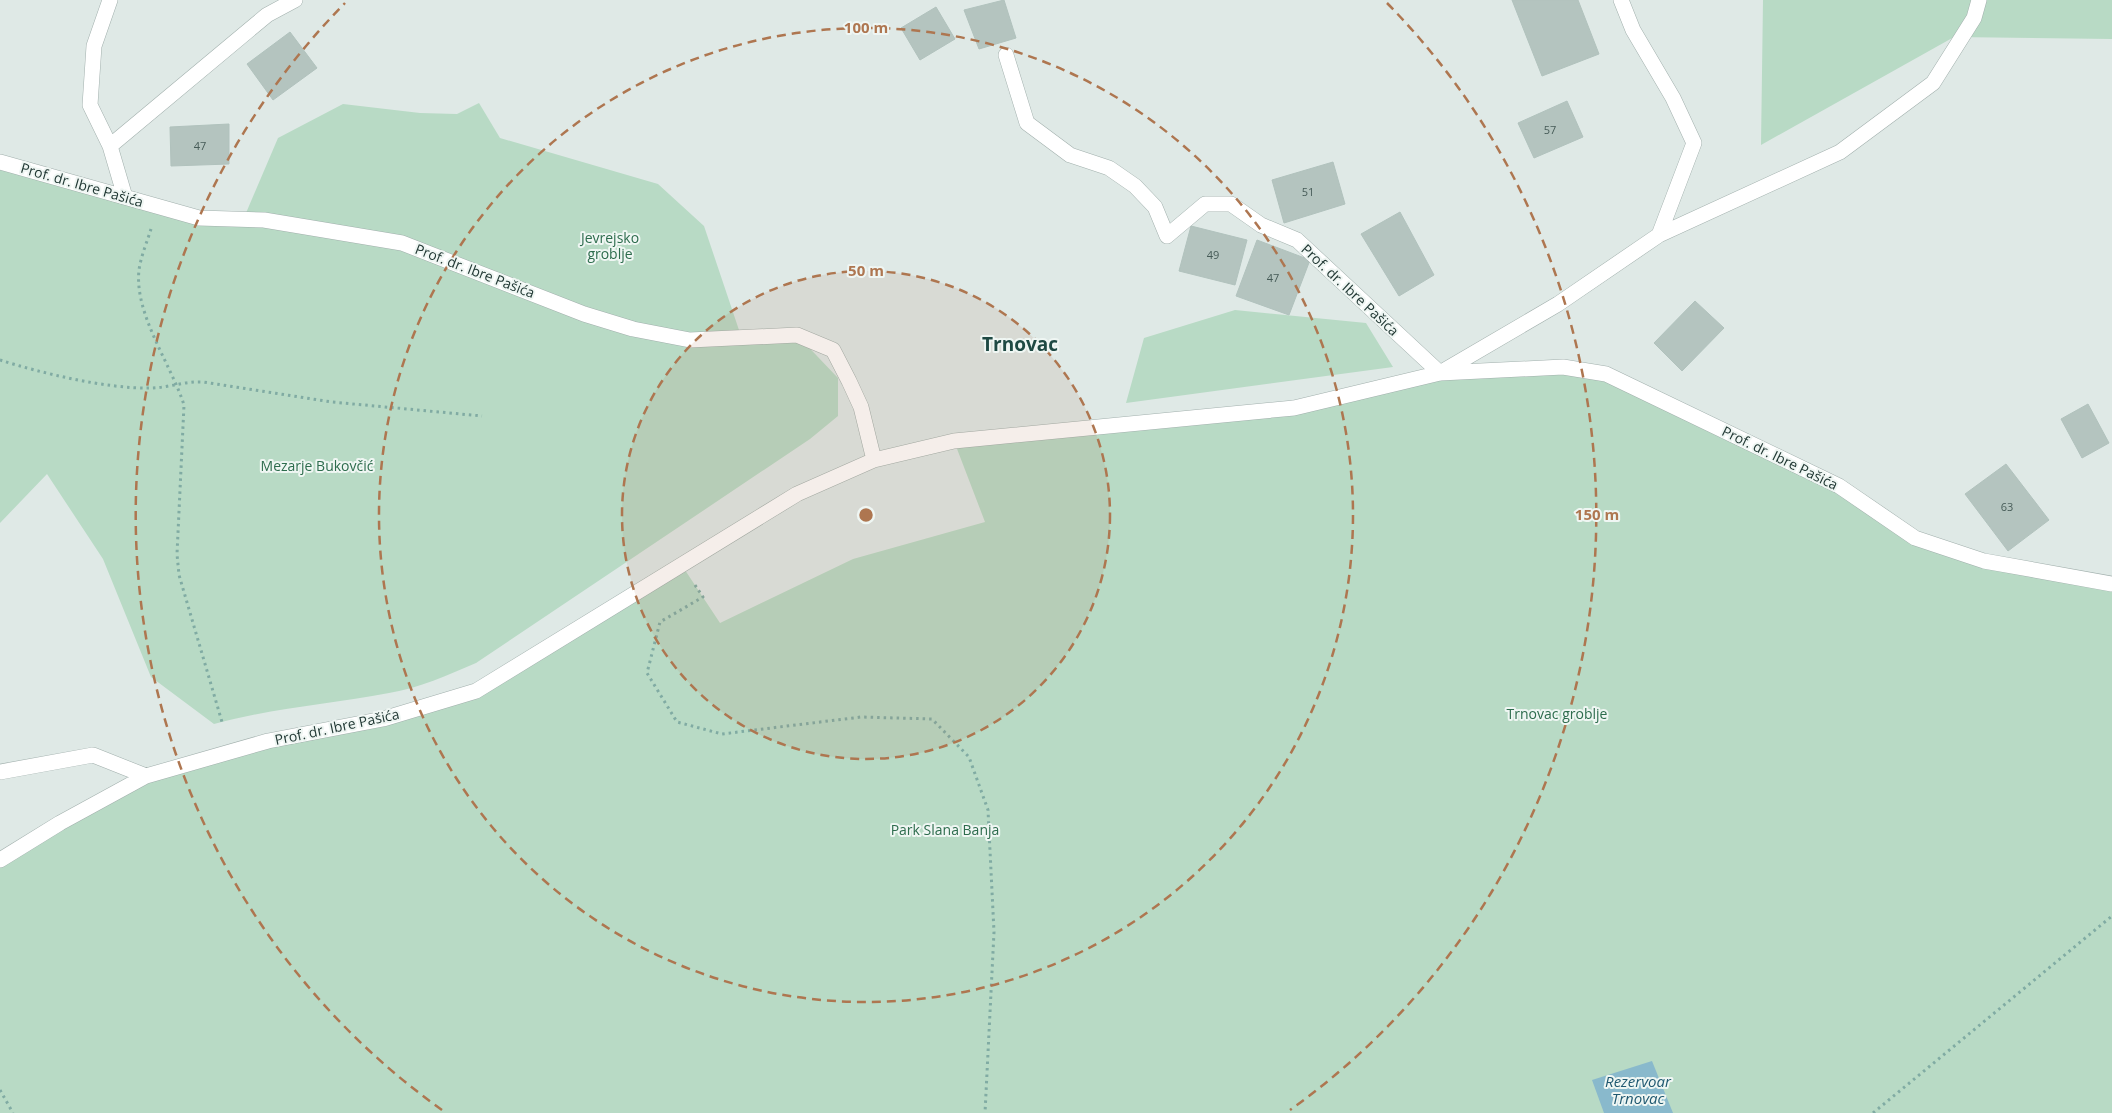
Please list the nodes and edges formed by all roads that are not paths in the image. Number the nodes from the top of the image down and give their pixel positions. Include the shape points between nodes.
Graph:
1 (110, 0) edge
2 (295, 0) edge
3 (1621, 0) edge
4 (1979, 0) edge
5 (1006, 55) dead end
6 (110, 146) junction
7 (0, 162) edge
8 (125, 197) junction
9 (1659, 235) junction
10 (1440, 372) junction
11 (874, 460) junction
12 (2112, 584) edge
13 (0, 772) edge
14 (146, 776) junction
15 (0, 860) edge

1 - 6 street via 94,46 90,105
2 - 6 street via 267,15
3 - 9 street via 1633,30 1673,98 1694,143
4 - 9 street, Prof. dr. Ibre Pašića via 1974,18 1933,83 1840,152
5 - 10 street, Prof. dr. Ibre Pašića via 1027,123 1070,156 1109,168 1135,186 1154,207 1168,236 1204,204 1231,204 1261,225 1297,240
6 - 8 street
7 - 8 street, Prof. dr. Ibre Pašića
8 - 11 street, Prof. dr. Ibre Pašića via 199,218 264,220 402,243 584,314 633,329 690,340 797,335 832,350 861,407
9 - 10 street, Prof. dr. Ibre Pašića via 1558,304
10 - 11 street, Prof. dr. Ibre Pašića via 1294,408 954,441
10 - 12 street, Prof. dr. Ibre Pašića via 1563,368 1606,374 1839,486 1915,538 1984,561
11 - 14 street, Prof. dr. Ibre Pašića via 798,494 476,691 383,720 268,741
13 - 14 street via 93,754
14 - 15 street, Prof. dr. Ibre Pašića

